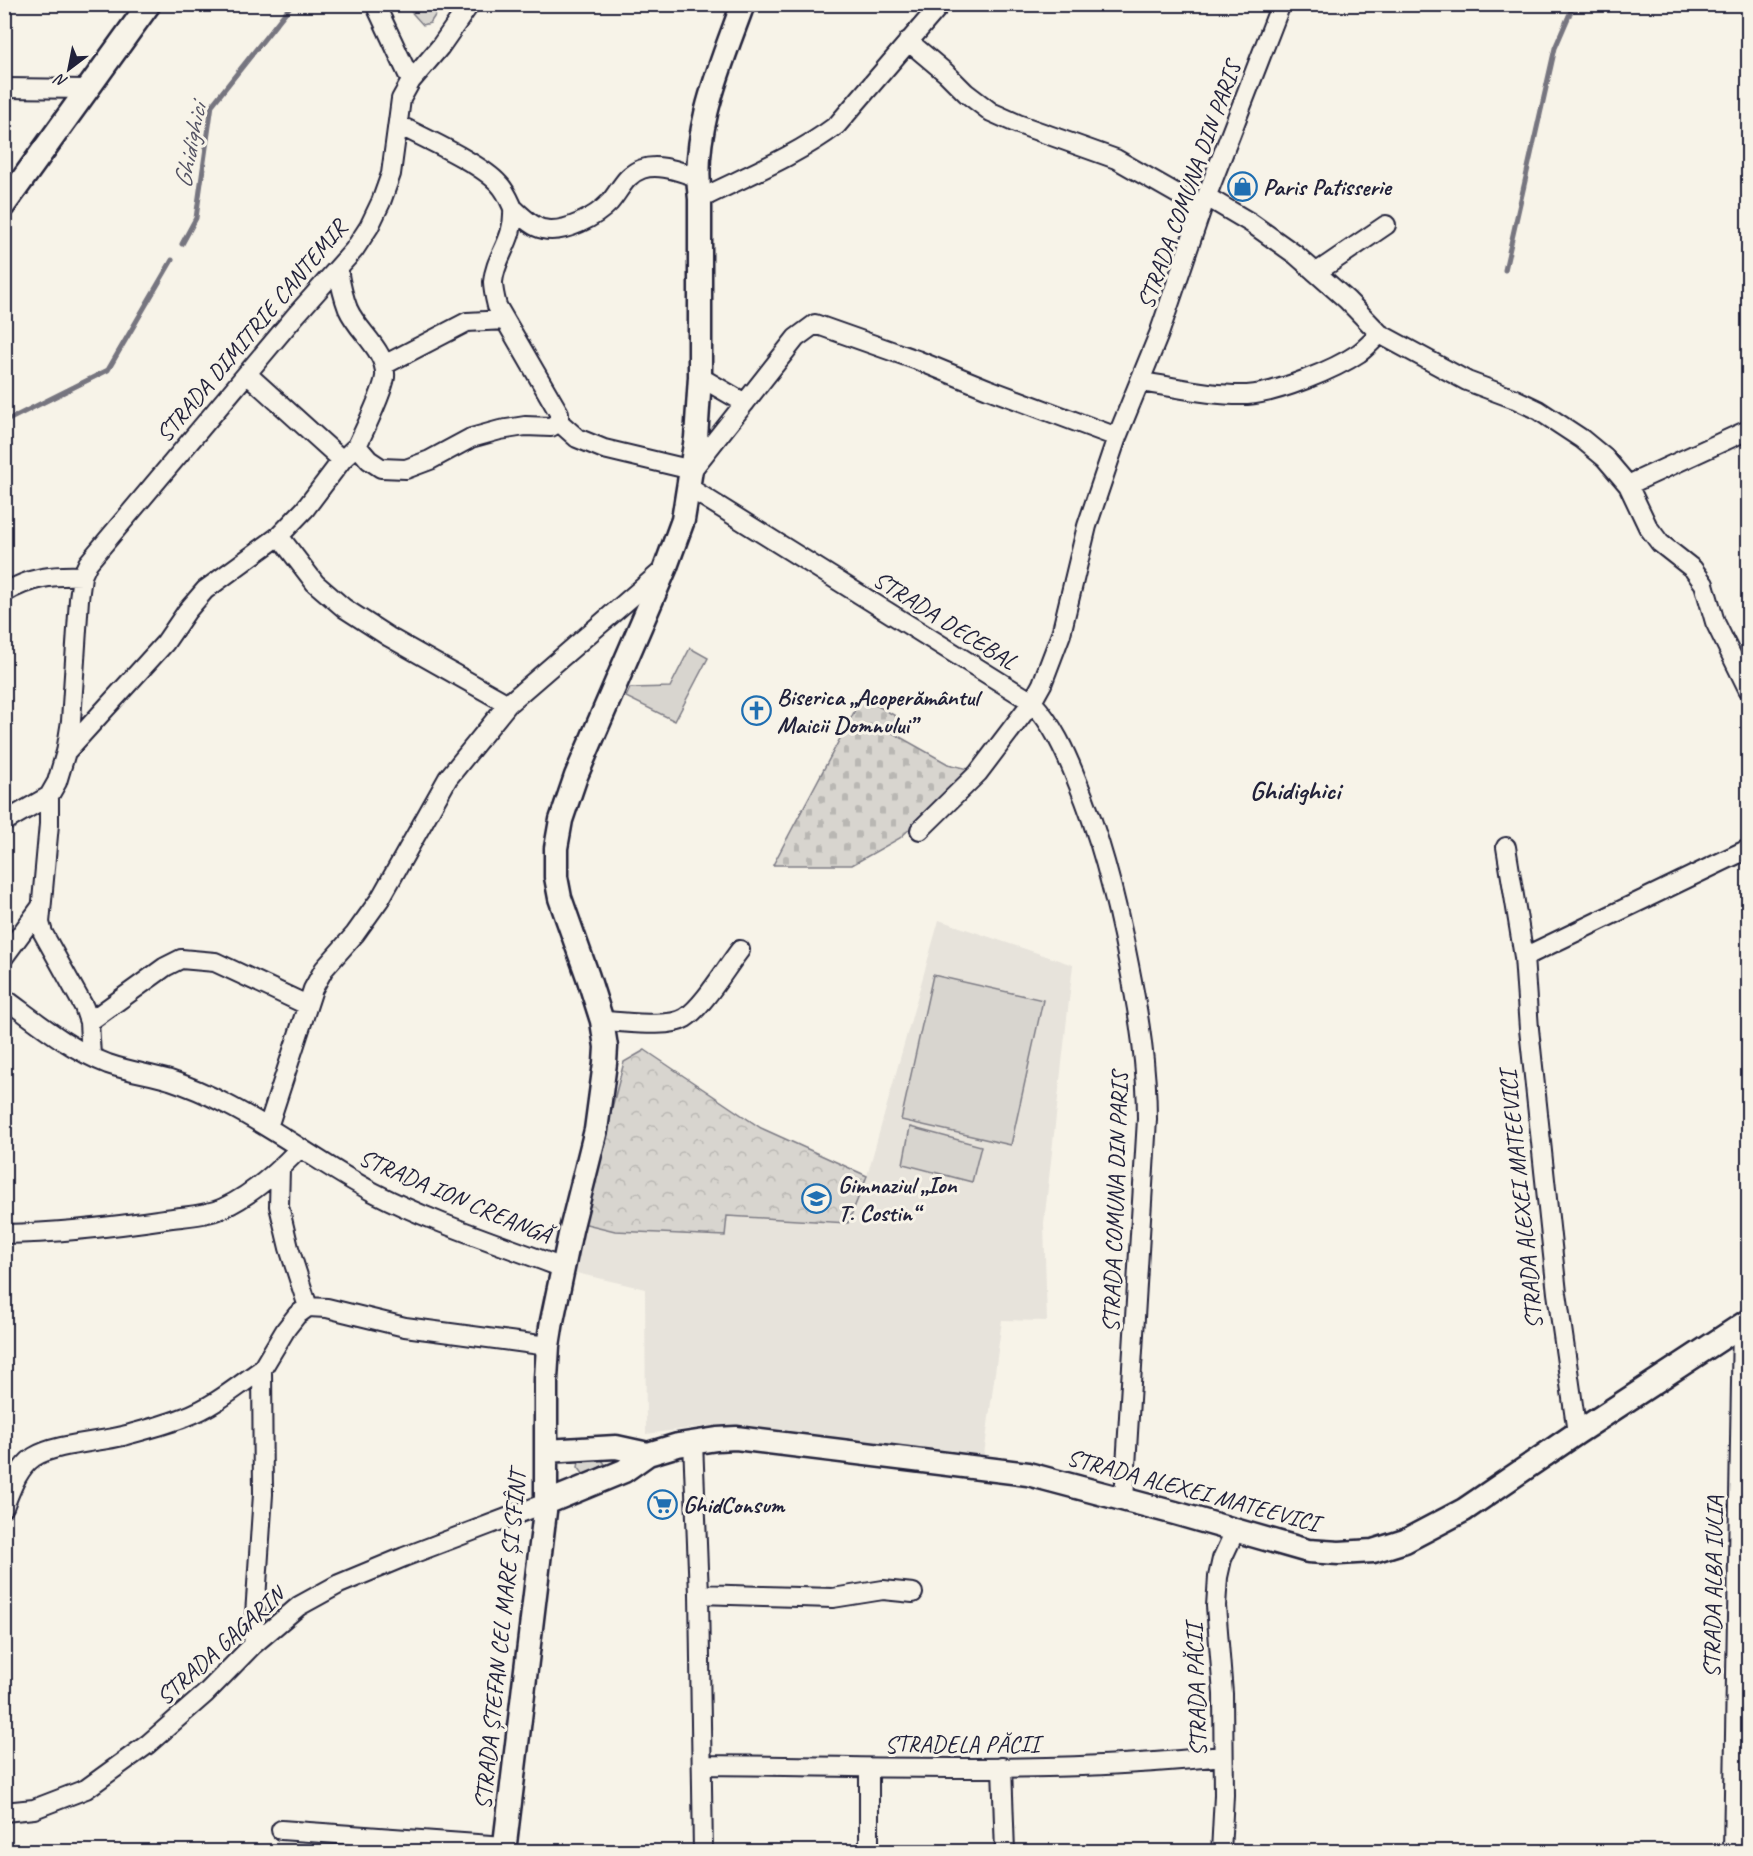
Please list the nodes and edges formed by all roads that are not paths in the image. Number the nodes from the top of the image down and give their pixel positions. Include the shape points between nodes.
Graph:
1 (149, 4) edge
2 (375, 4) edge
3 (470, 4) edge
4 (743, 4) edge
5 (941, 4) edge
6 (1281, 4) edge
7 (908, 41) junction
8 (411, 81) junction
9 (4, 88) edge
10 (88, 89) junction
11 (399, 125) junction
12 (697, 177) junction
13 (6, 199) edge
14 (700, 199) junction
15 (1204, 202) junction
16 (513, 208) junction
17 (1386, 225) dead end
18 (338, 268) junction
19 (1317, 272) junction
20 (505, 320) junction
21 (1380, 334) junction
22 (384, 365) junction
23 (247, 374) junction
24 (700, 377) junction
25 (1141, 382) junction
26 (745, 403) junction
27 (559, 422) junction
28 (1749, 430) edge
29 (1117, 437) junction
30 (357, 446) junction
31 (342, 460) junction
32 (690, 479) junction
33 (1628, 485) junction
34 (279, 537) junction
35 (664, 569) junction
36 (82, 576) junction
37 (4, 593) edge
38 (1749, 689) edge
39 (1032, 702) junction
40 (508, 704) junction
41 (66, 752) junction
42 (49, 796) junction
43 (4, 822) edge
44 (920, 830) dead end
45 (1506, 847) dead end
46 (1749, 849) edge
47 (40, 908) junction
48 (740, 950) dead end
49 (4, 957) edge
50 (1524, 957) junction
51 (4, 998) edge
52 (307, 1005) junction
53 (602, 1020) junction
54 (89, 1022) junction
55 (91, 1056) junction
56 (268, 1127) junction
57 (299, 1149) junction
58 (280, 1169) junction
59 (4, 1234) edge
60 (563, 1269) junction
61 (308, 1307) junction
62 (1745, 1322) edge
63 (548, 1346) junction
64 (262, 1369) junction
65 (1577, 1432) junction
66 (693, 1442) junction
67 (574, 1449) junction
68 (546, 1451) junction
69 (648, 1454) junction
70 (587, 1486) junction
71 (1124, 1499) junction
72 (546, 1503) junction
73 (4, 1507) edge
74 (1235, 1531) junction
75 (913, 1593) dead end
76 (699, 1594) junction
77 (253, 1645) junction
78 (1222, 1756) junction
79 (702, 1765) junction
80 (1002, 1767) junction
81 (869, 1768) junction
82 (8, 1806) edge
83 (281, 1830) dead end
84 (1223, 1848) edge
85 (504, 1849) edge
86 (703, 1851) edge
87 (869, 1851) edge
88 (1005, 1851) edge
89 (1733, 1851) edge

1 - 10 street
2 - 8 street
3 - 8 street, STRADA DIMITRIE CANTEMIR
4 - 12 street, STRADA ȘTEFAN CEL MARE ȘI SFÎNT via 709,101
5 - 7 street
6 - 15 street, STRADA COMUNA DIN PARIS
7 - 14 street via 837,125 820,138
7 - 15 street via 991,112 1116,159
8 - 11 street, STRADA DIMITRIE CANTEMIR via 401,99
9 - 10 street
10 - 13 street
11 - 16 street via 498,182
11 - 18 street, STRADA DIMITRIE CANTEMIR via 391,174 381,202 369,228
12 - 14 street, STRADA ȘTEFAN CEL MARE ȘI SFÎNT
12 - 16 street via 669,169 642,169 624,180 601,210 555,230 542,229
14 - 24 street, STRADA ȘTEFAN CEL MARE ȘI SFÎNT
15 - 19 street via 1275,238
15 - 25 street, STRADA COMUNA DIN PARIS
16 - 20 street via 511,233 493,280 497,306
17 - 19 street
18 - 22 street via 348,308
18 - 23 street, STRADA DIMITRIE CANTEMIR
19 - 21 street
20 - 22 street via 467,322
20 - 27 street via 552,399
21 - 25 street via 1341,364 1263,393 1219,394
21 - 33 street via 1467,381 1515,399 1556,421 1605,458
22 - 30 street via 380,394
23 - 31 street
23 - 36 street, STRADA DIMITRIE CANTEMIR via 114,529
24 - 26 street
24 - 32 street, STRADA ȘTEFAN CEL MARE ȘI SFÎNT
25 - 29 street, STRADA COMUNA DIN PARIS
26 - 29 street, STRADA ȘTEFAN CEL MARE ȘI SFÎNT via 796,338 816,324
26 - 32 street, STRADA ȘTEFAN CEL MARE ȘI SFÎNT
27 - 30 street via 551,428 525,426 471,438 406,469 381,468
27 - 32 street via 577,438
28 - 33 street
29 - 39 street, STRADA COMUNA DIN PARIS via 1087,526 1061,634
30 - 31 street
31 - 34 street
32 - 35 street, STRADA ȘTEFAN CEL MARE ȘI SFÎNT via 683,520
32 - 39 street, STRADA DECEBAL
33 - 38 street via 1648,528 1660,543 1693,569 1704,585 1715,622
34 - 40 street via 315,583 344,608
34 - 41 street via 205,590 165,643
35 - 40 street
35 - 53 street, STRADA ȘTEFAN CEL MARE ȘI SFÎNT via 576,776 556,848 560,898
36 - 37 street via 52,575
36 - 41 street, STRADA DIMITRIE CANTEMIR
39 - 44 street via 978,773
39 - 71 street, STRADA COMUNA DIN PARIS via 1057,736 1088,806 1120,920 1141,1027 1148,1119
40 - 52 street via 448,778 381,899 324,969
41 - 42 street, STRADA DIMITRIE CANTEMIR
42 - 43 street
42 - 47 street via 50,824
45 - 50 street, STRADA ALEXEI MATEEVICI
46 - 50 street
47 - 49 street
47 - 54 street via 43,933
48 - 53 street via 697,1008 684,1019 668,1023
50 - 65 street, STRADA ALEXEI MATEEVICI via 1557,1293
51 - 55 street, STRADA ION CREANGĂ
52 - 54 street via 215,962 181,959
52 - 56 street
53 - 60 street, STRADA ȘTEFAN CEL MARE ȘI SFÎNT via 606,1047 602,1096
54 - 55 street
55 - 56 street, STRADA ION CREANGĂ via 194,1089
56 - 57 street, STRADA ION CREANGĂ
57 - 58 street
57 - 60 street, STRADA ION CREANGĂ via 400,1204
58 - 59 street via 239,1199 200,1215 73,1232
58 - 61 street via 279,1206
60 - 63 street, STRADA ȘTEFAN CEL MARE ȘI SFÎNT
61 - 63 street via 349,1312 405,1327
61 - 64 street via 286,1329
62 - 65 street
62 - 89 street, STRADA ALBA IULIA
63 - 68 street, STRADA ȘTEFAN CEL MARE ȘI SFÎNT
64 - 73 street via 207,1407 185,1417 36,1456 25,1465
64 - 77 street via 263,1494
65 - 74 street, STRADA ALEXEI MATEEVICI via 1464,1510 1405,1541 1372,1551 1308,1551
66 - 69 street, STRADA ALEXEI MATEEVICI
66 - 71 street, STRADA ALEXEI MATEEVICI via 736,1438 1028,1474
66 - 76 street
67 - 68 street
67 - 69 street via 616,1447
67 - 70 street via 559,1462 560,1473 572,1485
68 - 72 street, STRADA ȘTEFAN CEL MARE ȘI SFÎNT
69 - 70 street via 624,1471
70 - 72 street
71 - 74 street, STRADA ALEXEI MATEEVICI
72 - 77 street, STRADA GAGARIN via 339,1584 299,1606
72 - 85 street, STRADA ȘTEFAN CEL MARE ȘI SFÎNT
74 - 78 street, STRADA PĂCII via 1222,1559 1217,1587
75 - 76 street via 883,1590 833,1598
76 - 79 street
77 - 82 street, STRADA GAGARIN via 148,1744 86,1789 34,1809
78 - 80 street, STRADELA PĂCII via 1138,1764
78 - 84 street, STRADA PĂCII
79 - 81 street, STRADELA PĂCII
79 - 86 street
80 - 81 street, STRADELA PĂCII
80 - 88 street
81 - 87 street
83 - 85 street, STRADA ȘTEFAN CEL MARE ȘI SFÎNT

